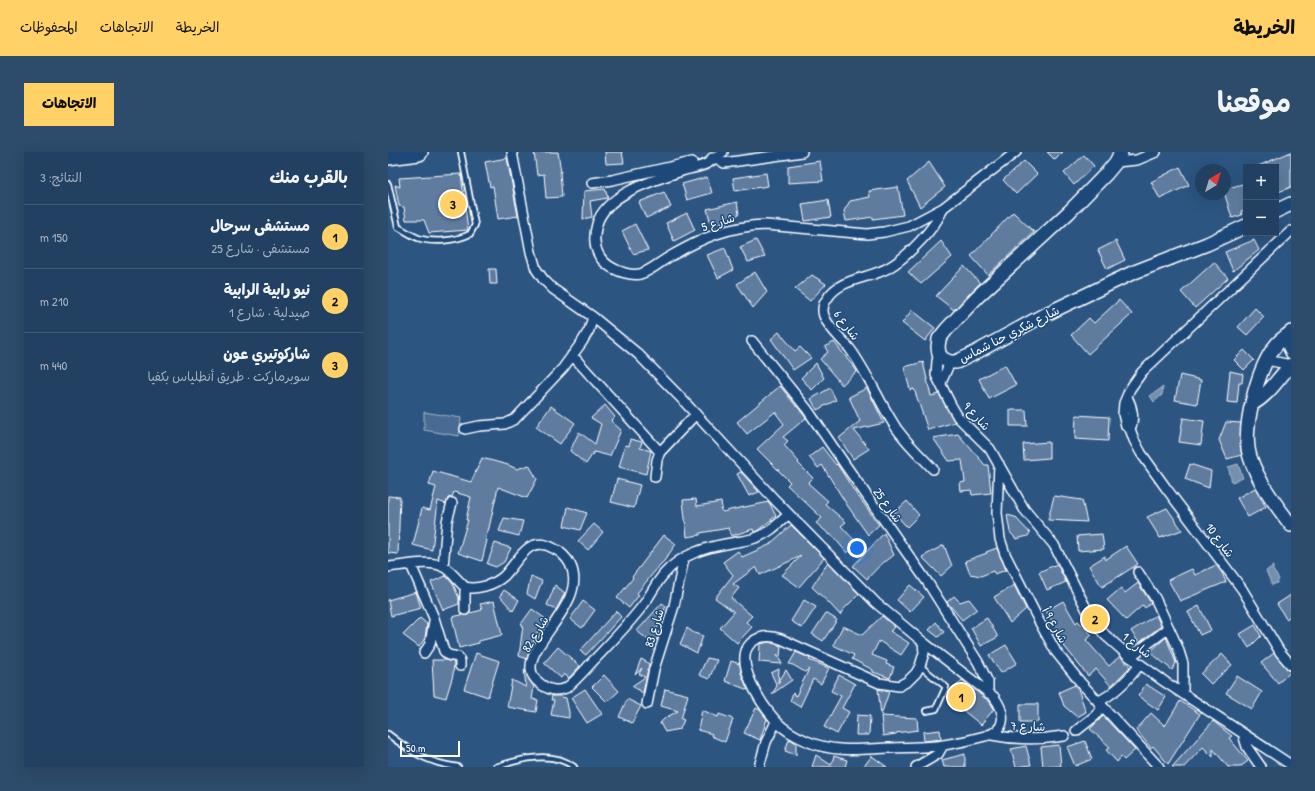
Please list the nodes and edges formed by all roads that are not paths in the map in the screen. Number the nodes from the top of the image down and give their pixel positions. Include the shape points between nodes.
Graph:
1 (419, 152) edge
2 (461, 152) edge
3 (512, 152) edge
4 (802, 152) edge
5 (1016, 152) edge
6 (1156, 152) edge
7 (719, 155) edge
8 (388, 156) edge
9 (1118, 157) edge
10 (592, 183) dead end
11 (388, 184) edge
12 (1291, 204) edge
13 (943, 208) junction
14 (1279, 210) edge
15 (1243, 227) edge
16 (1291, 231) edge
17 (593, 317) junction
18 (1288, 335) edge
19 (752, 341) dead end
20 (939, 354) junction
21 (1291, 354) edge
22 (572, 355) junction
23 (1267, 360) junction
24 (950, 362) junction
25 (1291, 365) edge
26 (941, 383) junction
27 (1252, 404) junction
28 (696, 414) junction
29 (465, 429) dead end
30 (660, 452) junction
31 (999, 463) junction
32 (932, 469) dead end
33 (655, 477) dead end
34 (452, 503) dead end
35 (789, 514) junction
36 (1291, 526) edge
37 (684, 558) junction
38 (412, 565) junction
39 (388, 567) edge
40 (443, 567) junction
41 (1138, 572) dead end
42 (465, 587) junction
43 (465, 610) dead end
44 (434, 618) junction
45 (1169, 628) junction
46 (923, 642) junction
47 (424, 653) dead end
48 (1130, 657) junction
49 (1140, 664) junction
50 (1291, 665) edge
51 (460, 666) dead end
52 (920, 666) junction
53 (988, 693) junction
54 (1183, 694) junction
55 (647, 704) dead end
56 (1100, 704) junction
57 (926, 711) dead end
58 (776, 722) junction
59 (1076, 731) dead end
60 (388, 734) edge
61 (1243, 734) junction
62 (992, 735) junction
63 (1064, 736) dead end
64 (943, 746) junction
65 (1291, 765) edge
66 (458, 767) edge
67 (496, 767) edge
68 (574, 767) edge
69 (759, 767) edge
70 (916, 767) edge
71 (1159, 767) edge
72 (1261, 767) edge

1 - 8 highway
2 - 11 lane via 475,225 470,234 462,238 437,241 418,238 398,227
3 - 17 street via 536,269 553,289
4 - 7 street via 724,163
5 - 13 street, شارع 5
6 - 9 street via 1136,160
7 - 10 street
7 - 13 street, شارع 5 via 707,164 649,183 613,202 603,212 596,230 597,253 603,261 620,271 639,275 699,241 737,227 766,225 867,234 909,226
9 - 20 street, شارع شكري حنا شماس via 1069,212 977,297 946,330 939,339
12 - 14 street
13 - 32 street, شارع 6 via 932,228 898,262 888,269 836,289 823,306 823,313 832,330 850,350 893,424
15 - 24 street, شارع شكري حنا شماس via 1132,273 1044,315 971,355
16 - 50 street, شارع 10 via 1142,372 1124,403 1123,414 1126,426 1130,429 1141,453 1242,590 1280,652
17 - 22 street via 589,330
17 - 28 street via 638,354
18 - 21 street via 1288,348
18 - 23 street
19 - 53 street, شارع 25 via 808,409 928,583 978,662 988,682
20 - 24 street, شارع شكري حنا شماس
20 - 26 street, شارع 9 via 936,375
22 - 29 street via 552,382 510,422
22 - 30 street
23 - 25 street
23 - 27 street via 1257,383
24 - 26 street
25 - 27 street via 1263,396
26 - 31 street, شارع 9 via 958,417 990,449
27 - 36 street via 1247,432 1249,456 1263,484
28 - 30 street
28 - 35 street
30 - 33 street
31 - 48 street, شارع 1 via 1024,509 1054,544 1095,623
31 - 56 street, شارع 9 أ via 998,527 1005,554 1056,652
34 - 40 street via 447,521
35 - 37 street, شارع 82 via 757,538 705,548
35 - 46 street via 876,603
37 - 42 street, شارع 82 via 664,574 614,640 575,679 558,690 541,685 531,670 537,648 554,625 574,589 574,573 569,562 554,548 541,544 523,552 499,580 477,588
37 - 55 street, شارع 83 via 674,606 654,669
38 - 39 street
38 - 40 street via 430,563
38 - 44 street
40 - 42 street
41 - 45 street via 1149,587
42 - 43 street
44 - 47 street via 430,644
44 - 51 street via 444,651 448,655 458,657
45 - 48 street
45 - 54 street via 1183,664
46 - 52 street via 924,653
46 - 53 street
48 - 49 street, شارع 1
49 - 54 street, شارع 1
49 - 56 street via 1119,688
52 - 57 lane via 946,687 936,709
52 - 58 street via 908,681 898,686 890,686 782,639 763,636 748,646 744,654 744,663 751,682
53 - 62 street via 999,703 1003,717 998,731
54 - 61 street, شارع 1
56 - 59 street via 1095,716
56 - 71 street, شارع 9 أ
58 - 64 street via 798,737 835,749
58 - 69 street via 766,742
60 - 66 lane via 408,750 422,757
61 - 65 street, شارع 1
61 - 72 street via 1247,747
62 - 63 street, شارع 7 via 1028,740
62 - 64 street
64 - 70 street via 938,754
67 - 68 lane via 524,759 548,758 558,758

